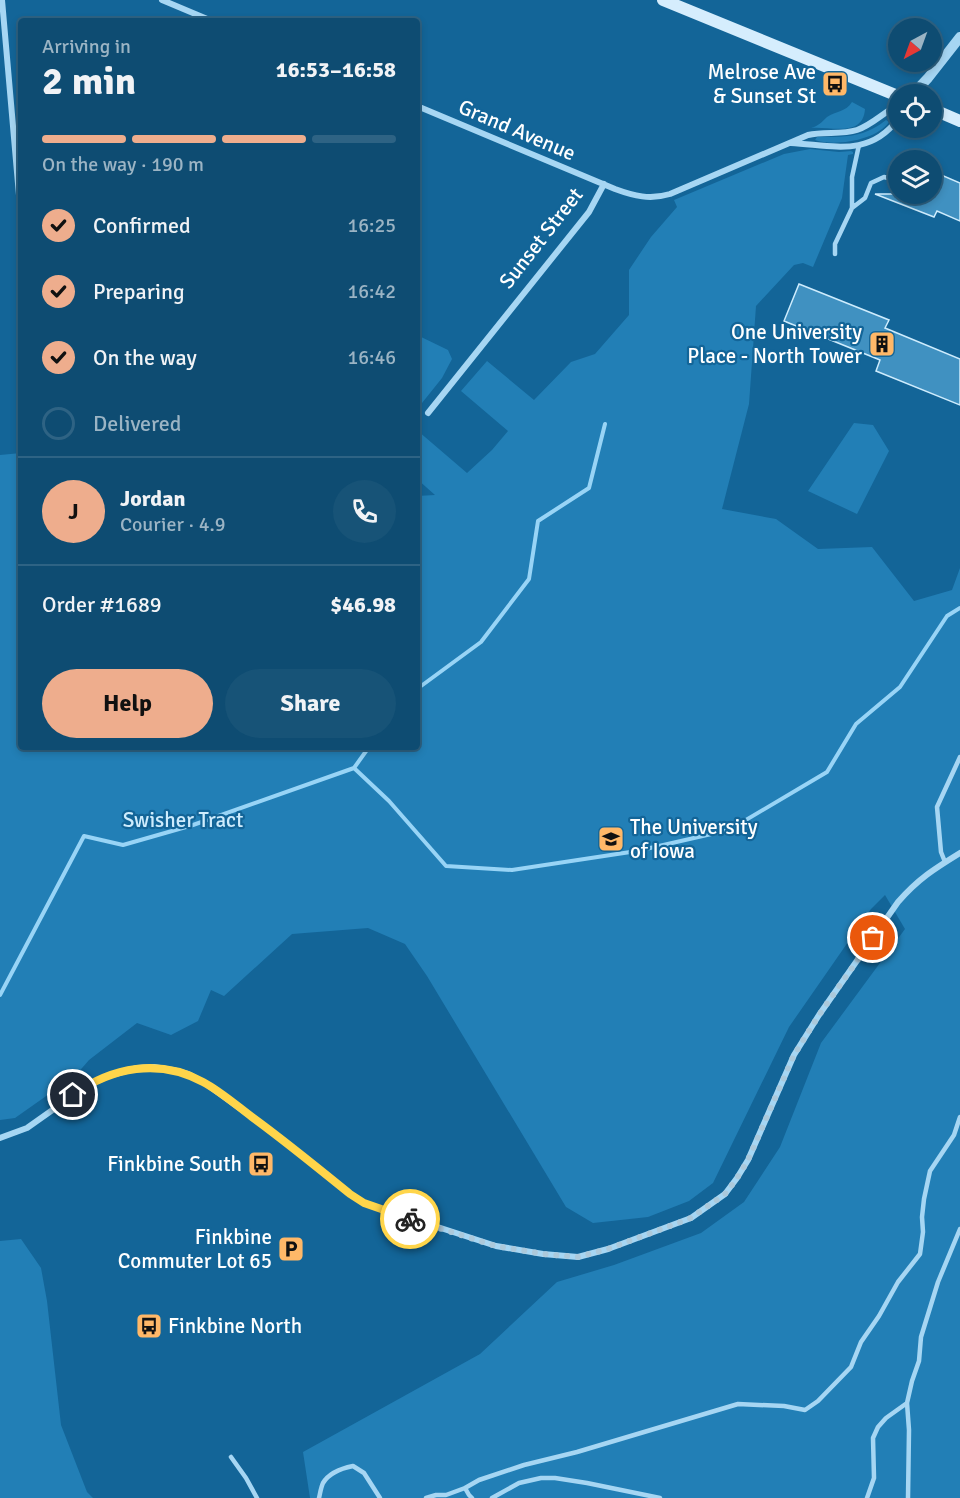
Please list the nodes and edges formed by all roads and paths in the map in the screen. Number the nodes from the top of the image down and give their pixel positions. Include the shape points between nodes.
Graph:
1 (2, 0) edge
2 (162, 0) edge
3 (663, 0) edge
4 (205, 18) edge
5 (960, 37) edge
6 (922, 84) edge
7 (888, 92) edge
8 (420, 107) edge
9 (888, 112) edge
10 (942, 114) edge
11 (960, 121) edge
12 (888, 128) edge
13 (790, 143) junction
14 (859, 145) junction
15 (18, 166) edge
16 (888, 178) edge
17 (604, 184) junction
18 (852, 208) junction
19 (835, 254) dead end
20 (428, 413) dead end
21 (960, 757) edge
22 (960, 853) edge
23 (945, 862) junction
24 (960, 1117) edge
25 (0, 1138) edge
26 (960, 1229) edge
27 (907, 1402) junction
28 (231, 1457) dead end
29 (465, 1488) junction
30 (257, 1498) edge
31 (319, 1498) edge
32 (381, 1498) edge
33 (426, 1498) edge
34 (472, 1498) edge
35 (492, 1498) edge
36 (660, 1498) edge
37 (867, 1498) edge
38 (908, 1498) edge

1 - 15 street
2 - 4 street
3 - 7 main road
5 - 6 street
8 - 17 street, Grand Avenue
9 - 13 street, Sunset Street via 856,130 817,133
10 - 11 main road
12 - 14 street, Sunset Street
13 - 14 street, Sunset Street
13 - 17 street, Sunset Street via 660,197 640,197
14 - 18 lane via 852,177
16 - 18 lane via 871,183 865,198
17 - 20 street, Sunset Street via 589,212
18 - 19 lane via 835,244
21 - 23 lane via 938,807
22 - 23 street
23 - 25 street via 912,886 898,902 819,1015 794,1055 748,1160 725,1194 691,1218 608,1249 578,1257 496,1246 364,1203 205,1083 173,1070 137,1068 108,1076 85,1087 27,1128
24 - 29 lane via 954,1135 930,1171 920,1254 861,1342 851,1366 818,1401 805,1410 738,1404 524,1465
26 - 27 lane via 938,1281
27 - 37 lane via 878,1427 873,1438 874,1478
27 - 38 lane
28 - 30 lane
29 - 33 lane
29 - 34 lane
31 - 32 lane via 323,1483 331,1475 353,1466 364,1473
35 - 36 lane via 519,1483 555,1478

